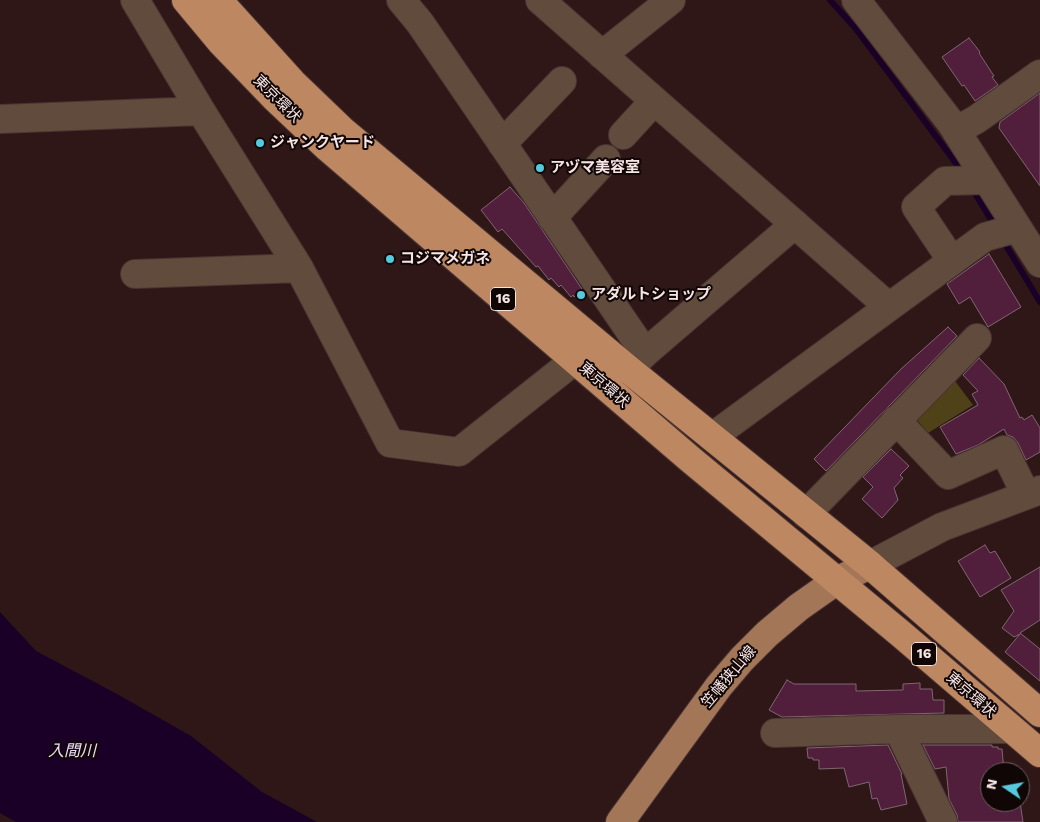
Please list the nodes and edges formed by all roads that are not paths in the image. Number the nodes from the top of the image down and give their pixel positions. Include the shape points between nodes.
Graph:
1 (136, 0) edge
2 (186, 0) edge
3 (218, 0) edge
4 (401, 0) edge
5 (540, 0) edge
6 (671, 0) edge
7 (856, 0) edge
8 (602, 55) junction
9 (1040, 74) edge
10 (562, 81) dead end
11 (654, 101) junction
12 (201, 111) junction
13 (0, 119) edge
14 (956, 131) junction
15 (623, 135) dead end
16 (502, 144) junction
17 (606, 159) dead end
18 (987, 180) junction
19 (552, 218) junction
20 (795, 224) junction
21 (1017, 228) junction
22 (952, 261) junction
23 (1040, 263) edge
24 (299, 268) junction
25 (136, 274) dead end
26 (889, 307) junction
27 (977, 338) dead end
28 (575, 360) junction
29 (636, 361) junction
30 (896, 420) junction
31 (712, 437) junction
32 (1033, 492) edge
33 (806, 514) junction
34 (870, 565) junction
35 (836, 581) junction
36 (1040, 713) edge
37 (898, 729) junction
38 (1010, 729) junction
39 (775, 733) dead end
40 (1040, 753) edge
41 (620, 822) edge
42 (943, 822) edge

1 - 12 street
2 - 28 highway, 東京環状 / 16 via 254,77 328,148
3 - 29 highway, 東京環状 / 16 via 292,82 343,131
4 - 16 street
5 - 8 street
6 - 8 street
7 - 14 street
8 - 11 street
9 - 14 street
10 - 16 street
11 - 15 street
11 - 20 street
12 - 13 street
12 - 24 street
14 - 18 street
16 - 19 street
17 - 19 street
18 - 21 street
18 - 22 street via 945,181 916,207
19 - 29 street
20 - 26 street
20 - 29 street
21 - 22 street via 985,237
21 - 23 street
22 - 26 street
24 - 25 street
24 - 28 street via 390,443 459,452
26 - 31 street
27 - 30 street
28 - 35 highway, 東京環状 / 16
29 - 31 highway, 東京環状 / 16
30 - 32 street via 948,475 1004,450
30 - 33 street
31 - 33 highway, 東京環状 / 16
32 - 34 street via 942,527
33 - 34 highway, 東京環状 / 16
34 - 35 main road, 笠幡狭山線
34 - 36 highway, 東京環状 / 16
35 - 38 highway, 東京環状 / 16
35 - 41 main road, 笠幡狭山線 via 799,607 742,659 693,720
37 - 38 street
37 - 39 street
37 - 42 street
38 - 40 highway, 東京環状 / 16

